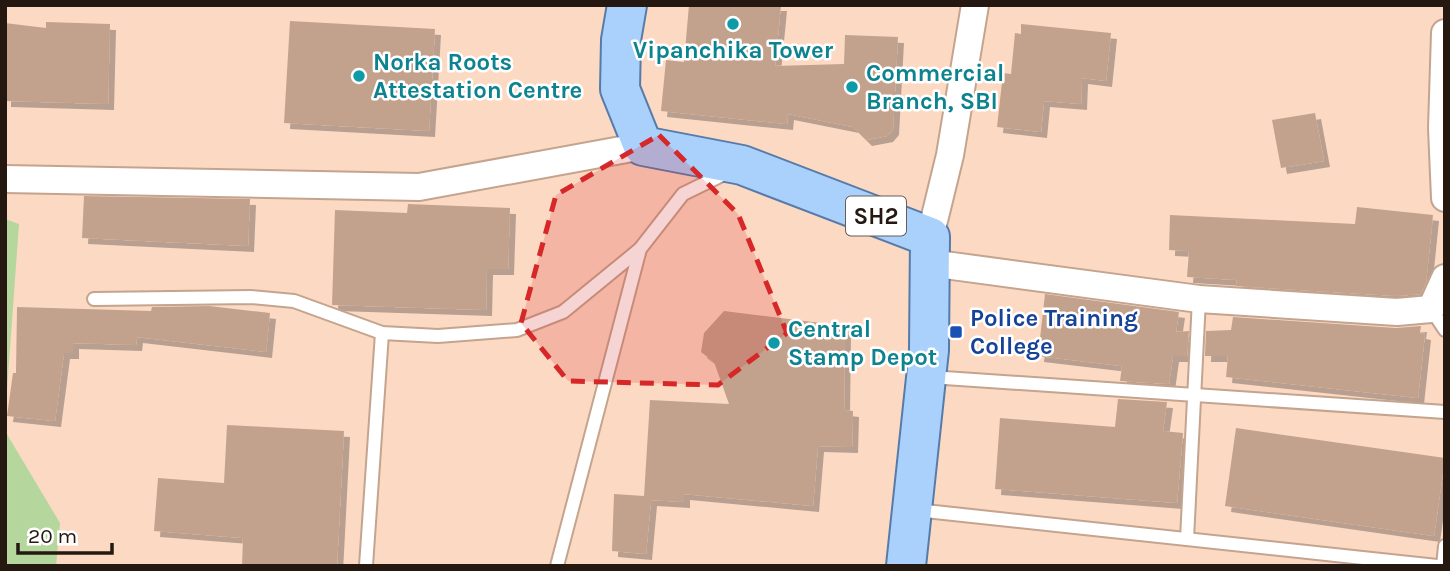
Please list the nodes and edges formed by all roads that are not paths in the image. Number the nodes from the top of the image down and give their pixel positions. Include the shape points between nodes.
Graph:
1 (627, 5) edge
2 (975, 5) edge
3 (1445, 33) edge
4 (643, 146) junction
5 (742, 165) junction
6 (5, 179) edge
7 (1445, 198) edge
8 (640, 249) junction
9 (930, 250) junction
10 (1445, 278) edge
11 (94, 299) dead end
12 (1199, 299) junction
13 (1438, 319) edge
14 (382, 333) junction
15 (926, 377) junction
16 (1195, 395) junction
17 (1445, 412) edge
18 (912, 509) junction
19 (1187, 539) junction
20 (1445, 545) edge
21 (366, 566) edge
22 (557, 566) edge
23 (906, 566) edge
24 (1437, 566) edge
25 (1443, 566) edge

1 - 4 main road via 620,89
2 - 9 street
3 - 7 street
4 - 5 main road, SH2
4 - 6 street via 419,187
5 - 8 lane via 683,194
5 - 9 main road, SH2
8 - 14 lane via 563,312 517,330 438,336
8 - 22 lane
9 - 12 street
9 - 15 main road
10 - 13 street
11 - 14 lane via 251,297 294,301
12 - 13 street via 1397,312
12 - 16 lane
14 - 21 lane
15 - 16 lane
15 - 18 main road
16 - 17 lane
16 - 19 lane
18 - 19 lane
18 - 23 main road
19 - 24 lane
20 - 25 lane

